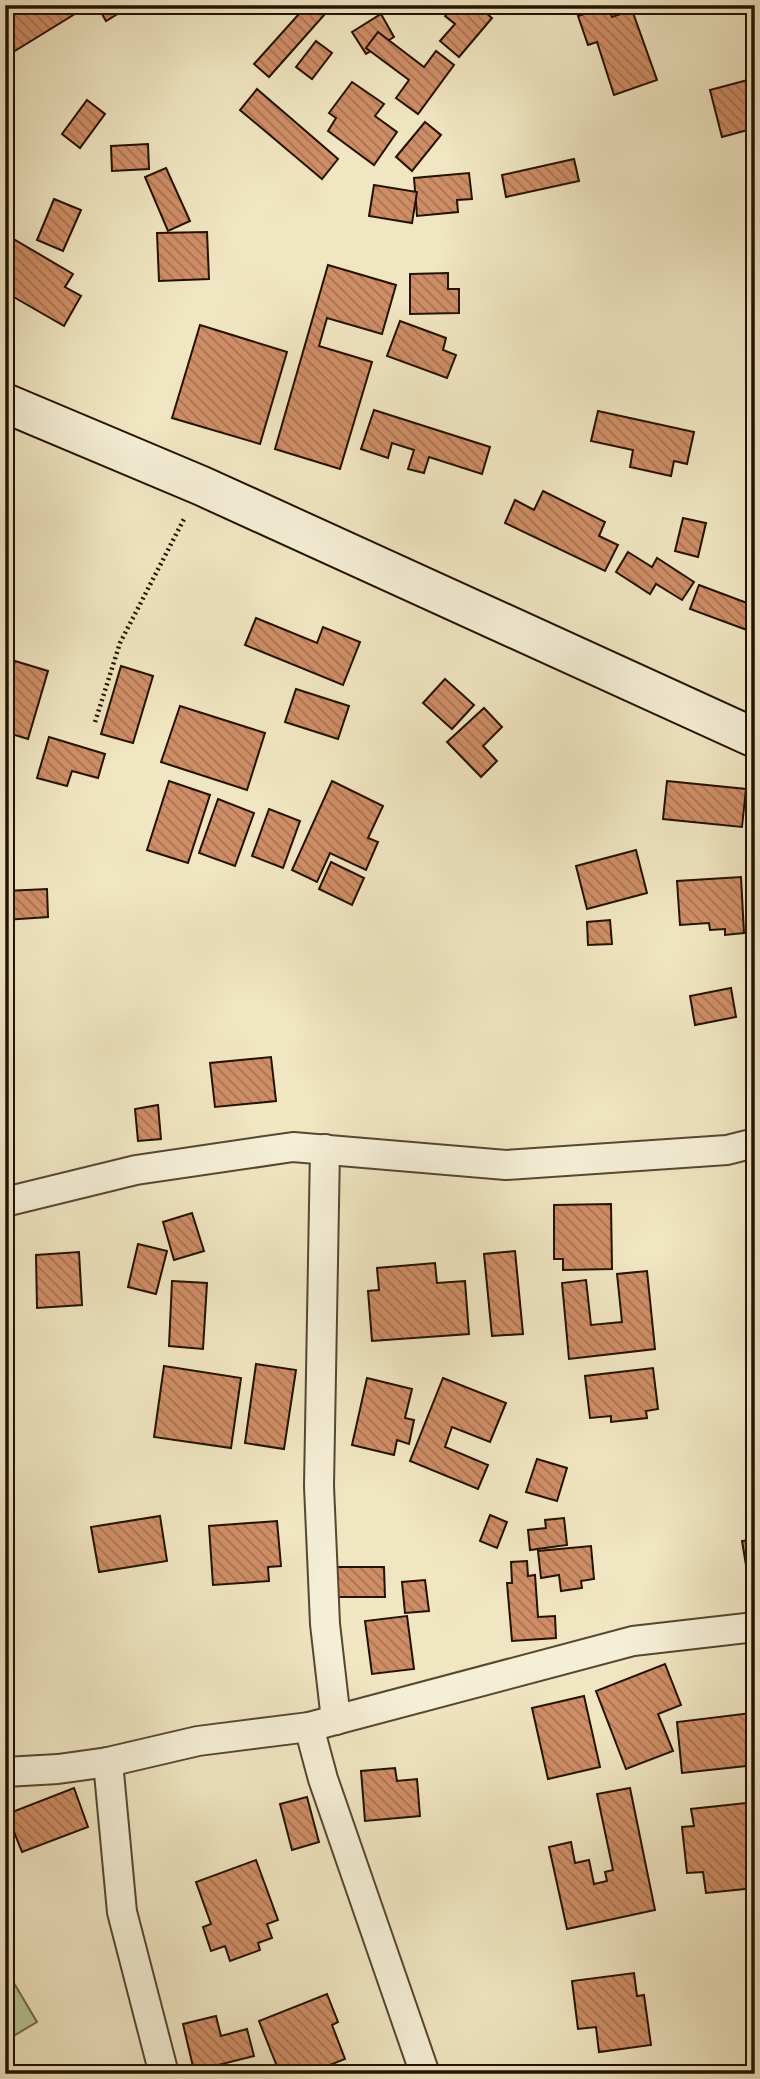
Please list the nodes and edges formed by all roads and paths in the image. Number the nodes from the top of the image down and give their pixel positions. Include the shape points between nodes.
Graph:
1 (5, 403) edge
2 (202, 486) junction
3 (95, 722) dead end
4 (755, 738) edge
5 (755, 1143) edge
6 (325, 1149) junction
7 (5, 1202) edge
8 (755, 1627) edge
9 (336, 1720) junction
10 (309, 1727) junction
11 (108, 1762) junction
12 (5, 1772) edge
13 (164, 2074) edge
14 (425, 2074) edge

1 - 2 main road
2 - 3 path via 120,643
2 - 4 main road
5 - 6 street via 727,1150 506,1165
6 - 7 street via 293,1147 191,1160
6 - 9 street via 319,1486 325,1625
8 - 9 street via 633,1641
9 - 10 street
10 - 11 street via 198,1741
10 - 14 street
11 - 12 street
11 - 13 street via 122,1912

